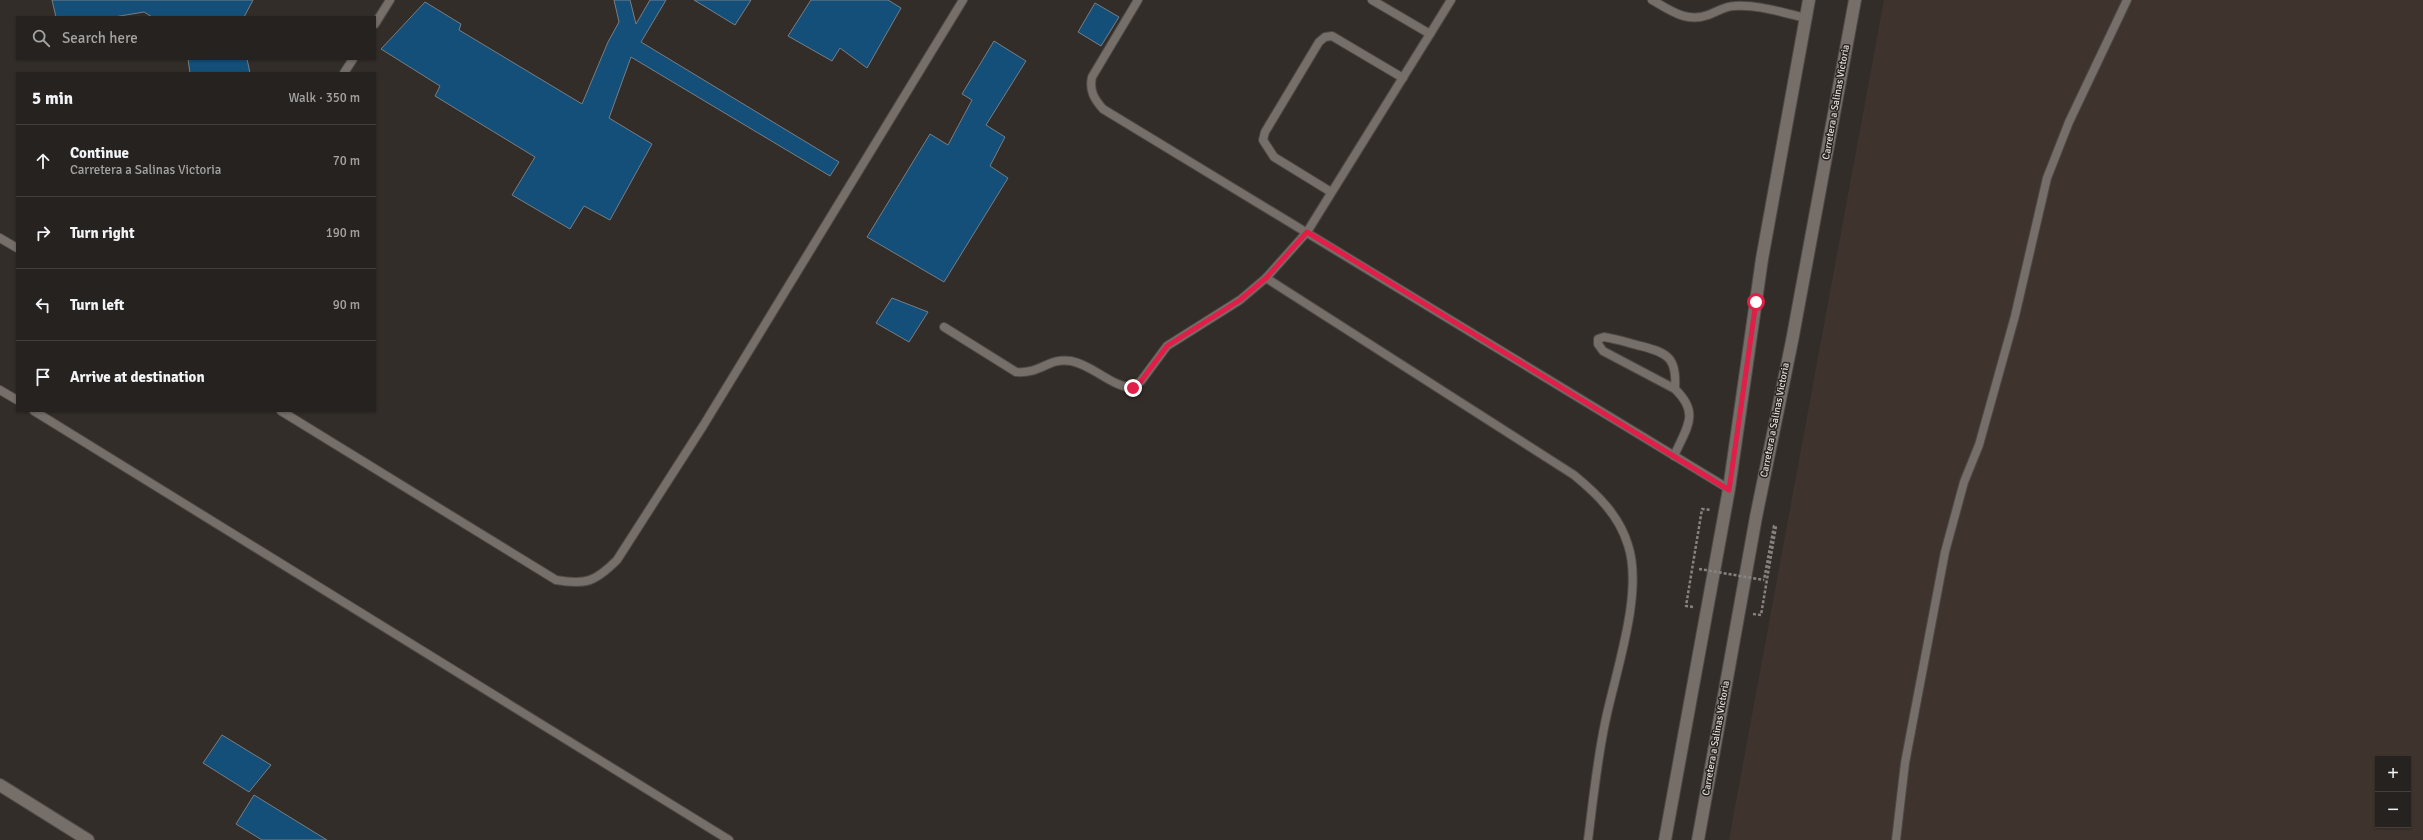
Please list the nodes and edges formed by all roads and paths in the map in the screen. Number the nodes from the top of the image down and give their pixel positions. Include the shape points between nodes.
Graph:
1 (390, 0) edge
2 (963, 0) edge
3 (1138, 0) edge
4 (1372, 0) edge
5 (1451, 0) edge
6 (1652, 0) edge
7 (1809, 0) edge
8 (1855, 0) edge
9 (2127, 0) edge
10 (1806, 18) junction
11 (376, 22) edge
12 (1430, 34) junction
13 (352, 60) edge
14 (345, 72) edge
15 (1403, 78) junction
16 (1331, 192) junction
17 (1307, 232) junction
18 (0, 238) edge
19 (16, 247) edge
20 (1266, 278) junction
21 (944, 327) dead end
22 (1675, 389) junction
23 (0, 390) edge
24 (16, 399) edge
25 (36, 412) edge
26 (283, 412) edge
27 (1674, 456) junction
28 (1729, 490) junction
29 (1725, 513) junction
30 (1698, 577) dead end
31 (1694, 600) dead end
32 (1739, 611) junction
33 (0, 785) edge
34 (88, 840) edge
35 (729, 840) edge
36 (1588, 840) edge
37 (1664, 840) edge
38 (1698, 840) edge
39 (1896, 840) edge

1 - 11 lane
2 - 26 lane via 694,440 617,560 604,573 589,582 576,584 556,580
3 - 17 lane via 1092,77 1091,88 1096,102 1103,109
4 - 12 lane
5 - 12 lane
6 - 10 lane via 1678,15 1692,18 1732,6 1749,6
7 - 10 main road
8 - 32 main road, Carretera a Salinas Victoria via 1794,333 1784,372
9 - 39 lane via 2069,122 2047,178 2015,316 1979,445 1964,482 1945,552 1905,763
10 - 28 main road via 1762,259
12 - 15 lane
13 - 14 lane
15 - 16 lane
15 - 16 lane via 1332,36 1325,37 1319,42 1265,132 1263,140 1269,153 1274,157
16 - 17 lane
17 - 20 lane
17 - 27 lane
18 - 19 lane
20 - 21 lane via 1240,300 1167,346 1133,388 1123,387 1073,361 1056,360 1030,373 1016,372
20 - 36 lane via 1574,475 1599,495 1616,518 1628,545 1634,574 1632,600 1604,725
22 - 22 lane via 1603,350 1598,344 1598,339 1604,337 1661,351 1672,363 1676,376
22 - 27 lane via 1689,407 1690,420
23 - 24 lane
25 - 35 lane
27 - 28 lane
28 - 29 main road
29 - 31 path via 1702,509 1686,606 1693,607
29 - 37 main road
30 - 32 path, bridge via 1699,569 1764,580 1776,526 1761,615
32 - 38 main road, Carretera a Salinas Victoria
33 - 34 main road

